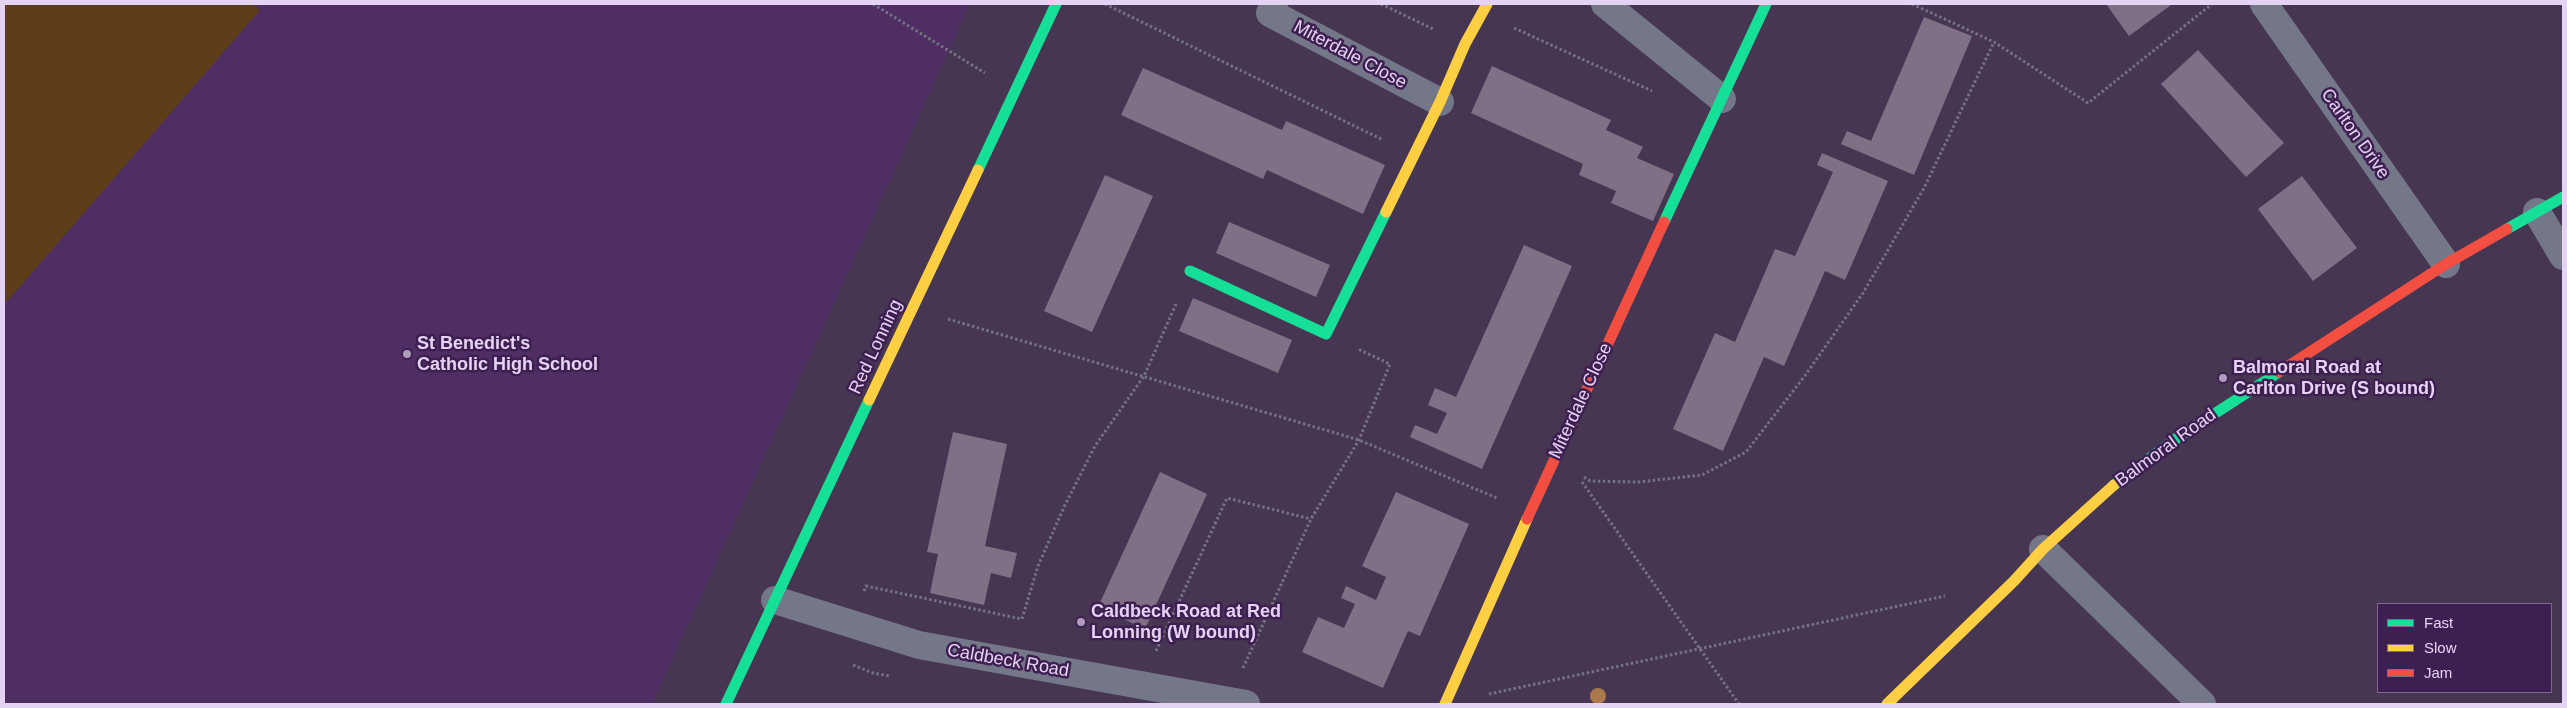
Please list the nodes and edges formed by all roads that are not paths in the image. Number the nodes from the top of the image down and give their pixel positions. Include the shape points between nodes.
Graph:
1 (1056, 4) edge
2 (1274, 4) edge
3 (1605, 4) edge
4 (1766, 4) edge
5 (2264, 4) edge
6 (1485, 8) edge
7 (1722, 100) junction
8 (1440, 102) junction
9 (2563, 197) edge
10 (2537, 212) junction
11 (2563, 256) edge
12 (2446, 264) junction
13 (1190, 271) road end
14 (2043, 549) junction
15 (775, 600) junction
16 (1237, 702) edge
17 (2197, 703) edge
18 (726, 704) edge
19 (1445, 704) edge
20 (1887, 704) edge

1 - 15 street, Red Lonning
2 - 8 street, Miterdale Close via 1270,13
3 - 7 street
4 - 7 street, Miterdale Close
5 - 12 street, Carlton Drive
6 - 8 street
7 - 19 street, Miterdale Close via 1554,457
8 - 13 street via 1326,334
9 - 10 street, Balmoral Road
10 - 11 street
10 - 12 street, Balmoral Road
12 - 14 street, Balmoral Road via 2177,438 2100,496
14 - 17 street
14 - 20 street, Balmoral Road
15 - 16 street, Caldbeck Road via 919,645
15 - 18 street, Red Lonning

